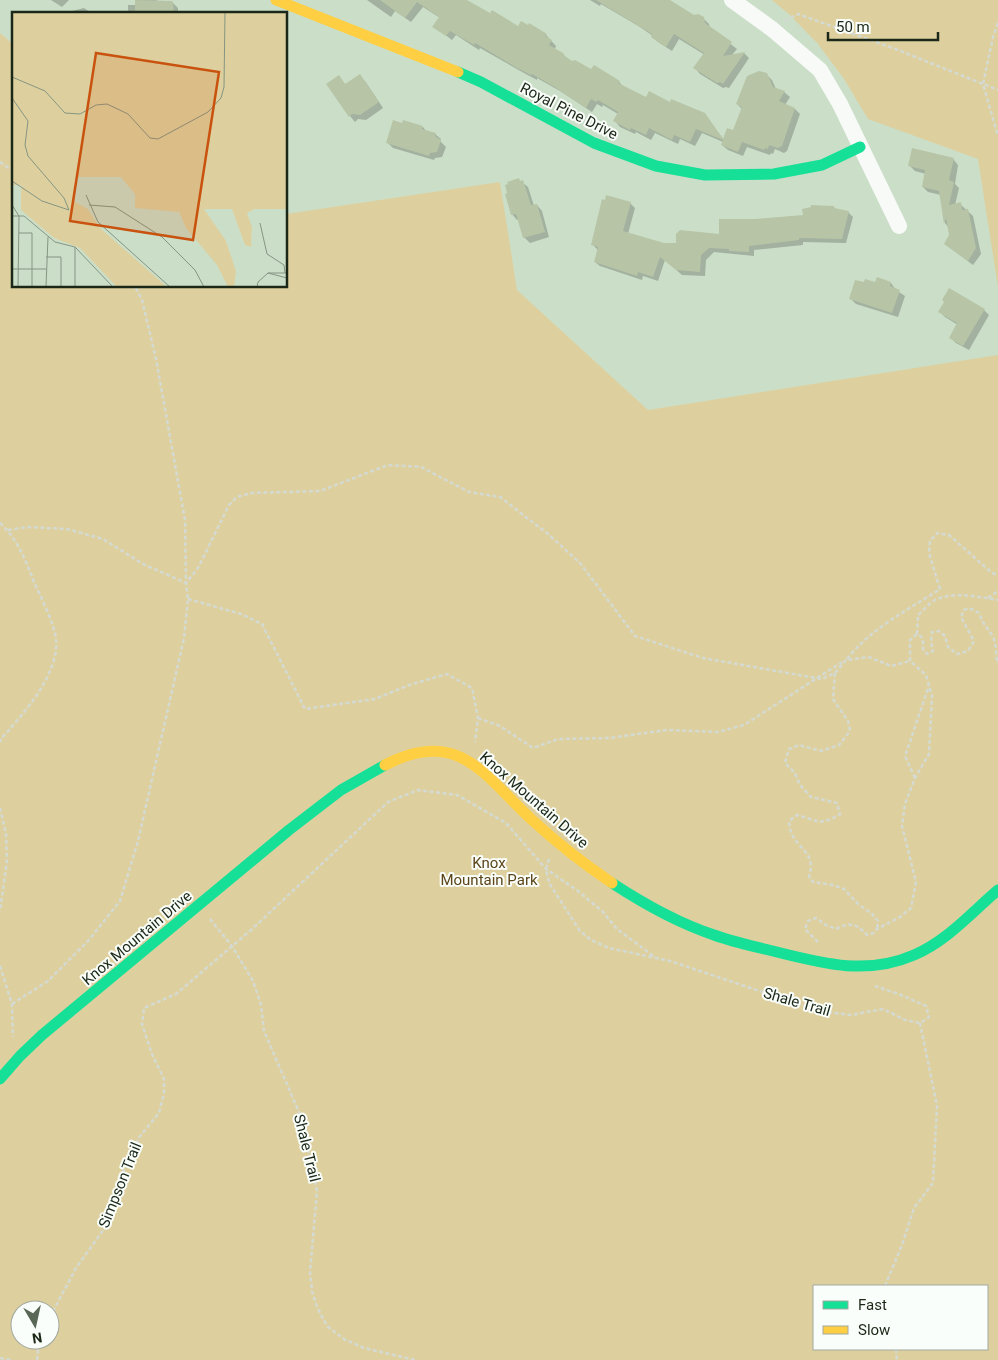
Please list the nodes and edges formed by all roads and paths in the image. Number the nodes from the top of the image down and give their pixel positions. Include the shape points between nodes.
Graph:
1 (276, 0) edge
2 (732, 0) edge
3 (998, 23) edge
4 (772, 29) junction
5 (983, 84) junction
6 (998, 90) edge
7 (998, 136) edge
8 (860, 147) junction
9 (0, 162) edge
10 (12, 171) edge
11 (899, 226) dead end
12 (136, 288) edge
13 (0, 523) edge
14 (8, 530) junction
15 (998, 575) edge
16 (186, 583) junction
17 (998, 591) edge
18 (988, 598) junction
19 (188, 599) junction
20 (998, 600) edge
21 (917, 634) junction
22 (846, 660) junction
23 (910, 661) junction
24 (998, 664) edge
25 (834, 673) junction
26 (816, 678) junction
27 (929, 686) junction
28 (478, 718) junction
29 (0, 742) edge
30 (470, 762) junction
31 (915, 778) junction
32 (0, 808) edge
33 (553, 839) junction
34 (546, 869) junction
35 (998, 890) edge
36 (202, 904) junction
37 (0, 911) edge
38 (877, 929) junction
39 (823, 945) dead end
40 (232, 946) junction
41 (658, 959) junction
42 (0, 966) edge
43 (873, 986) dead end
44 (12, 1004) junction
45 (920, 1023) junction
46 (14, 1063) junction
47 (0, 1079) edge
48 (885, 1285) edge
49 (59, 1300) edge
50 (0, 1358) edge
51 (11, 1360) edge
52 (415, 1360) edge

1 - 8 street, Royal Pine Drive via 481,82 594,143 656,166 705,175 774,174 822,165
2 - 4 street
3 - 5 path
4 - 5 path via 798,14
4 - 8 street via 820,70
5 - 6 path
5 - 7 path
8 - 11 street
9 - 10 path
12 - 16 path via 142,300 156,359 185,520
13 - 14 path
14 - 16 path via 27,526 67,529 104,539 142,564
14 - 29 path via 24,556 56,639 50,671 32,704
15 - 22 path via 949,535 937,533 930,540 929,553 940,589 876,631
16 - 19 path
16 - 26 path via 198,568 229,505 237,497 252,493 320,491 388,465 421,467 469,492 500,497 548,534 580,563 635,636 703,658
17 - 18 path
18 - 20 path
18 - 21 path via 953,596 934,600 918,616
19 - 28 path via 241,614 262,624 305,709 375,699 447,674 472,688
19 - 44 path via 184,638 155,771 120,901 88,941 48,981
21 - 23 path via 910,640
21 - 24 path via 921,636 928,654 933,651 932,632 939,631 956,654 968,651 974,641 961,617 969,608 979,613 994,638
22 - 23 path via 869,657 892,666
22 - 25 path
22 - 26 path
23 - 27 path via 926,675
25 - 26 path via 822,679
25 - 38 path via 834,699 848,721 850,731 839,745 821,751 800,745 789,749 786,763 811,797 837,803 840,814 819,822 797,815 789,821 789,831 810,857 809,877 813,882 844,889 878,921
26 - 28 path via 744,725 718,732 667,730 609,738 558,739 533,748 500,726
27 - 31 path via 932,696 929,754
27 - 31 path via 905,756
28 - 30 path
30 - 33 street, Knox Mountain Drive
30 - 36 street, Knox Mountain Drive via 454,754 420,751 369,773 308,814
31 - 38 path via 905,804 902,826 916,882 913,898 910,908 900,917
32 - 37 path via 6,834 7,861
33 - 34 path
33 - 35 street, Knox Mountain Drive via 627,892 707,933 847,968 893,962 922,951 954,931
34 - 40 path, Shale Trail via 506,823 457,795 418,790 388,802
34 - 41 path, Shale Trail via 578,891 617,929
34 - 41 path, Shale Trail via 549,883 585,936 609,948
36 - 40 path, Shale Trail via 213,924
36 - 46 street, Knox Mountain Drive via 42,1035
38 - 39 path via 867,935 858,926 846,924 836,929 816,918 808,920 805,929
40 - 49 path, Simpson Trail via 176,994 144,1008 142,1024 164,1079 159,1113 140,1136 117,1185 104,1229 76,1268
40 - 52 path, Shale Trail via 253,981 261,1005 264,1031 301,1117 317,1191 310,1272 317,1307 327,1326 344,1339 364,1348
41 - 45 path, Shale Trail via 819,1011 851,1015 883,1009 905,1020
42 - 44 path
43 - 45 path via 926,1006 929,1017
44 - 46 path
45 - 48 path via 937,1106 933,1183 914,1208
46 - 47 street, Knox Mountain Drive
50 - 51 path

